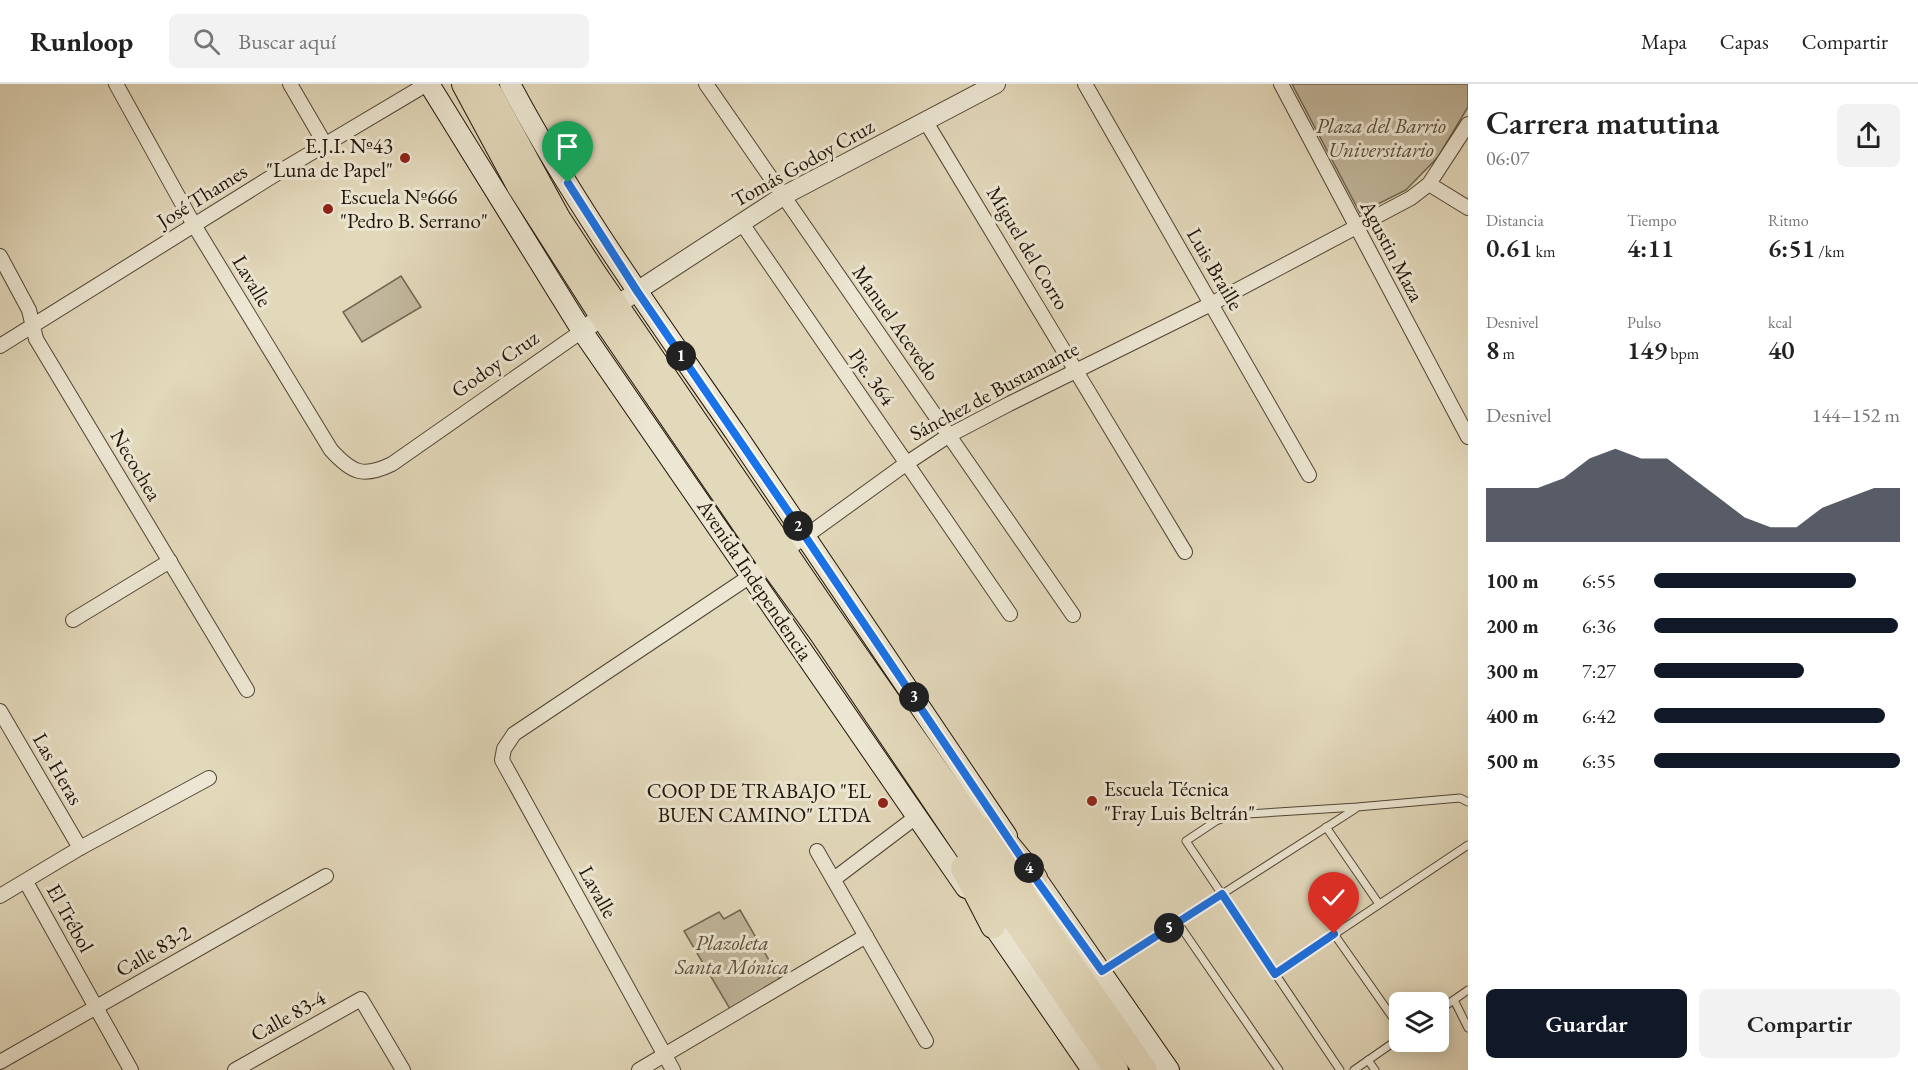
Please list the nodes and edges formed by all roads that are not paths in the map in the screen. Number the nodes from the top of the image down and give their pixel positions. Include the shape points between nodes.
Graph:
1 (116, 84) edge
2 (290, 84) edge
3 (428, 84) edge
4 (450, 84) edge
5 (464, 84) edge
6 (485, 84) edge
7 (490, 84) edge
8 (510, 84) edge
9 (706, 84) edge
10 (996, 84) edge
11 (1085, 84) edge
12 (1281, 84) edge
13 (505, 120) junction
14 (926, 122) junction
15 (1468, 124) edge
16 (325, 144) junction
17 (1429, 184) junction
18 (519, 186) junction
19 (783, 196) junction
20 (1468, 208) edge
21 (741, 222) junction
22 (194, 225) junction
23 (1356, 226) junction
24 (0, 256) edge
25 (637, 291) junction
26 (1211, 304) junction
27 (610, 311) junction
28 (33, 325) junction
29 (582, 331) junction
30 (0, 346) edge
31 (1077, 369) junction
32 (948, 436) junction
33 (1468, 437) edge
34 (907, 463) junction
35 (377, 471) joint
36 (1309, 475) dead end
37 (805, 536) junction
38 (1185, 552) dead end
39 (170, 561) junction
40 (769, 563) junction
41 (1010, 614) dead end
42 (1073, 615) dead end
43 (73, 620) dead end
44 (247, 690) dead end
45 (881, 707) junction
46 (0, 711) edge
47 (514, 734) joint
48 (209, 778) dead end
49 (1468, 802) edge
50 (1358, 807) junction
51 (916, 817) junction
52 (1326, 827) junction
53 (1468, 845) edge
54 (80, 848) junction
55 (817, 851) dead end
56 (326, 876) dead end
57 (1035, 878) junction
58 (834, 879) junction
59 (26, 882) junction
60 (1222, 894) junction
61 (0, 896) edge
62 (1379, 904) junction
63 (1178, 922) junction
64 (993, 926) junction
65 (1334, 934) junction
66 (866, 936) junction
67 (1102, 971) junction
68 (1275, 974) junction
69 (1468, 990) edge
70 (1454, 1000) junction
71 (1449, 1003) edge
72 (96, 1007) junction
73 (1389, 1012) edge
74 (1468, 1028) edge
75 (926, 1041) dead end
76 (1389, 1046) edge
77 (665, 1056) junction
78 (1368, 1060) junction
79 (0, 1062) edge
80 (131, 1070) edge
81 (235, 1070) edge
82 (403, 1070) edge
83 (639, 1070) edge
84 (673, 1070) edge
85 (1092, 1070) edge
86 (1116, 1070) edge
87 (1145, 1070) edge
88 (1169, 1070) edge
89 (1279, 1070) edge
90 (1340, 1070) edge
91 (1354, 1070) edge
92 (1375, 1070) edge

1 - 22 street, Lavalle
2 - 16 street
3 - 16 street, José Thames
3 - 29 main road, Avenida Independencia
4 - 18 highway
5 - 18 highway, Avenida Independencia
6 - 13 highway, Avenida Independencia
7 - 13 highway
8 - 25 main road via 534,129
9 - 19 street, Manuel Acevedo
10 - 14 street, Tomás Godoy Cruz
11 - 26 street, Luis Braille
12 - 23 street, Agustin Maza
13 - 27 highway, Avenida Independencia
14 - 19 street, Tomás Godoy Cruz
14 - 31 street, Miguel del Corro
15 - 17 street, Sánchez de Bustamante
16 - 22 street, José Thames
17 - 20 street
17 - 23 street, Sánchez de Bustamante via 1411,198
18 - 27 highway, Avenida Independencia
19 - 21 street, Tomás Godoy Cruz
19 - 32 street, Manuel Acevedo
21 - 25 street, Tomás Godoy Cruz
21 - 34 street, Pje. 364
22 - 28 street, José Thames
22 - 35 street, Lavalle via 331,450 345,466 360,472
23 - 26 street, Sánchez de Bustamante
23 - 33 street, Agustin Maza
24 - 28 street, Necochea
25 - 27 street, Godoy Cruz
25 - 37 main road
26 - 31 street, Sánchez de Bustamante
26 - 36 street, Luis Braille
27 - 29 street, Godoy Cruz
27 - 40 highway, Avenida Independencia
28 - 30 street, José Thames
28 - 39 street, Necochea via 36,339
29 - 35 street, Godoy Cruz
29 - 40 main road, Avenida Independencia
31 - 32 street, Sánchez de Bustamante
31 - 38 street, Miguel del Corro
32 - 34 street, Sánchez de Bustamante
32 - 42 street, Manuel Acevedo
34 - 37 street, Sánchez de Bustamante
34 - 41 street, Pje. 364
37 - 40 street, Sánchez de Bustamante
37 - 57 main road
39 - 43 street
39 - 44 street, Necochea
40 - 45 highway, Avenida Independencia
40 - 47 street, Sánchez de Bustamante
40 - 51 main road, Avenida Independencia
45 - 57 highway
45 - 64 highway via 904,774 955,853
45 - 86 highway, Avenida Independencia
45 - 87 highway, Avenida Independencia
46 - 54 street, Las Heras
47 - 77 street, Lavalle via 501,760
48 - 54 street
49 - 50 lane via 1460,798
50 - 52 lane
50 - 60 lane via 1232,815 1216,821 1186,841
51 - 58 street
51 - 64 main road, Avenida Independencia
52 - 60 lane
52 - 62 lane
53 - 62 lane
54 - 59 street
55 - 58 street
56 - 72 street, Calle 83-2
57 - 67 main road
58 - 66 street
59 - 61 street
59 - 72 street, El Trébol
60 - 63 lane
60 - 68 lane
62 - 65 lane
63 - 67 lane
63 - 89 lane
64 - 85 main road, Avenida Independencia
65 - 68 lane
65 - 73 lane
66 - 75 street
66 - 77 street
67 - 88 main road
68 - 90 lane
69 - 70 lane
70 - 71 lane
70 - 74 lane
72 - 79 street, Calle 83-2
72 - 80 street, El Trébol
76 - 78 lane
77 - 83 street
77 - 84 street, Lavalle
78 - 91 lane
78 - 92 lane
81 - 82 street, Calle 83-4 via 361,999

